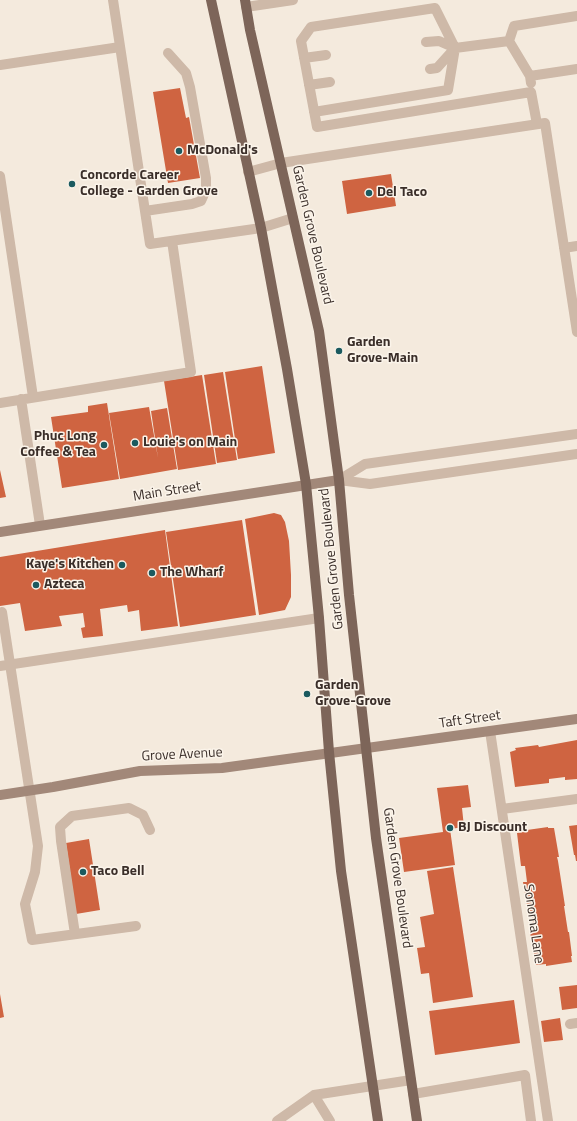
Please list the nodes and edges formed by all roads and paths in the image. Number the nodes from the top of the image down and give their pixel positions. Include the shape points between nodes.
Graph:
1 (113, 0) edge
2 (211, 0) edge
3 (293, 0) edge
4 (246, 4) edge
5 (577, 16) edge
6 (509, 41) junction
7 (426, 42) dead end
8 (120, 47) junction
9 (455, 48) junction
10 (168, 53) dead end
11 (326, 55) dead end
12 (304, 58) junction
13 (0, 65) edge
14 (430, 69) dead end
15 (577, 70) edge
16 (530, 76) junction
17 (330, 82) dead end
18 (309, 85) junction
19 (531, 92) junction
20 (314, 112) junction
21 (537, 124) junction
22 (281, 163) junction
23 (248, 172) junction
24 (0, 176) edge
25 (145, 211) junction
26 (293, 218) junction
27 (261, 228) junction
28 (172, 241) junction
29 (577, 246) edge
30 (564, 248) junction
31 (577, 332) edge
32 (33, 397) junction
33 (21, 399) junction
34 (0, 402) edge
35 (577, 434) edge
36 (577, 454) edge
37 (338, 480) junction
38 (306, 484) junction
39 (40, 525) junction
40 (0, 532) edge
41 (2, 612) dead end
42 (319, 618) junction
43 (5, 665) edge
44 (577, 719) edge
45 (490, 731) junction
46 (366, 748) junction
47 (329, 752) junction
48 (29, 791) junction
49 (0, 795) edge
50 (577, 799) edge
51 (502, 809) junction
52 (150, 830) dead end
53 (136, 926) dead end
54 (75, 934) junction
55 (411, 1080) junction
56 (373, 1086) junction
57 (413, 1094) junction
58 (314, 1095) junction
59 (276, 1121) edge
60 (330, 1121) edge
61 (378, 1121) edge
62 (417, 1121) edge
63 (531, 1121) edge
64 (548, 1121) edge

1 - 8 street
2 - 23 main road, Garden Grove Boulevard
3 - 4 street
4 - 22 main road, Garden Grove Boulevard
5 - 6 street via 514,26
6 - 9 street
6 - 16 street
7 - 9 street via 439,41
8 - 13 street
8 - 25 street
9 - 12 street via 435,8 311,27 301,41
9 - 14 street via 437,68
9 - 20 street via 448,90
10 - 25 street via 186,73 190,87 206,190 201,201
11 - 12 street
12 - 18 street
15 - 16 street
16 - 19 street
17 - 18 street
18 - 20 street
19 - 20 street via 317,127
19 - 21 street
21 - 22 street
21 - 30 street via 545,123
22 - 23 street
22 - 26 main road, Garden Grove Boulevard
23 - 27 main road, Garden Grove Boulevard
24 - 32 street
25 - 28 street via 150,244
26 - 27 street
26 - 37 main road, Garden Grove Boulevard via 319,331
27 - 28 street
27 - 38 main road, Garden Grove Boulevard
28 - 32 street via 191,372
29 - 30 street
30 - 31 street
32 - 33 street
33 - 34 street
33 - 39 street
35 - 37 street via 365,464
36 - 37 street via 370,484
37 - 38 street, Main Street
37 - 46 main road, Garden Grove Boulevard
38 - 39 street, Main Street
38 - 42 main road, Garden Grove Boulevard
39 - 40 street, Main Street
41 - 43 street
42 - 43 street
42 - 47 main road, Garden Grove Boulevard
43 - 48 street
44 - 45 street, Taft Street
45 - 46 street, Taft Street
45 - 51 street, Sonoma Lane
46 - 47 street, Grove Avenue
46 - 55 main road, Garden Grove Boulevard via 378,853
47 - 48 street, Grove Avenue via 222,768 140,771
47 - 56 main road, Garden Grove Boulevard via 341,871
48 - 49 street, Grove Avenue
48 - 54 street via 38,846 35,872 26,904 32,940
50 - 51 street
51 - 64 street, Sonoma Lane
52 - 54 street via 142,815 129,808 72,816 60,826
53 - 54 street
55 - 56 street
55 - 57 main road, Garden Grove Boulevard
56 - 58 street
56 - 61 main road, Garden Grove Boulevard
57 - 62 main road, Garden Grove Boulevard
57 - 63 street via 525,1075
58 - 59 street
58 - 60 street

